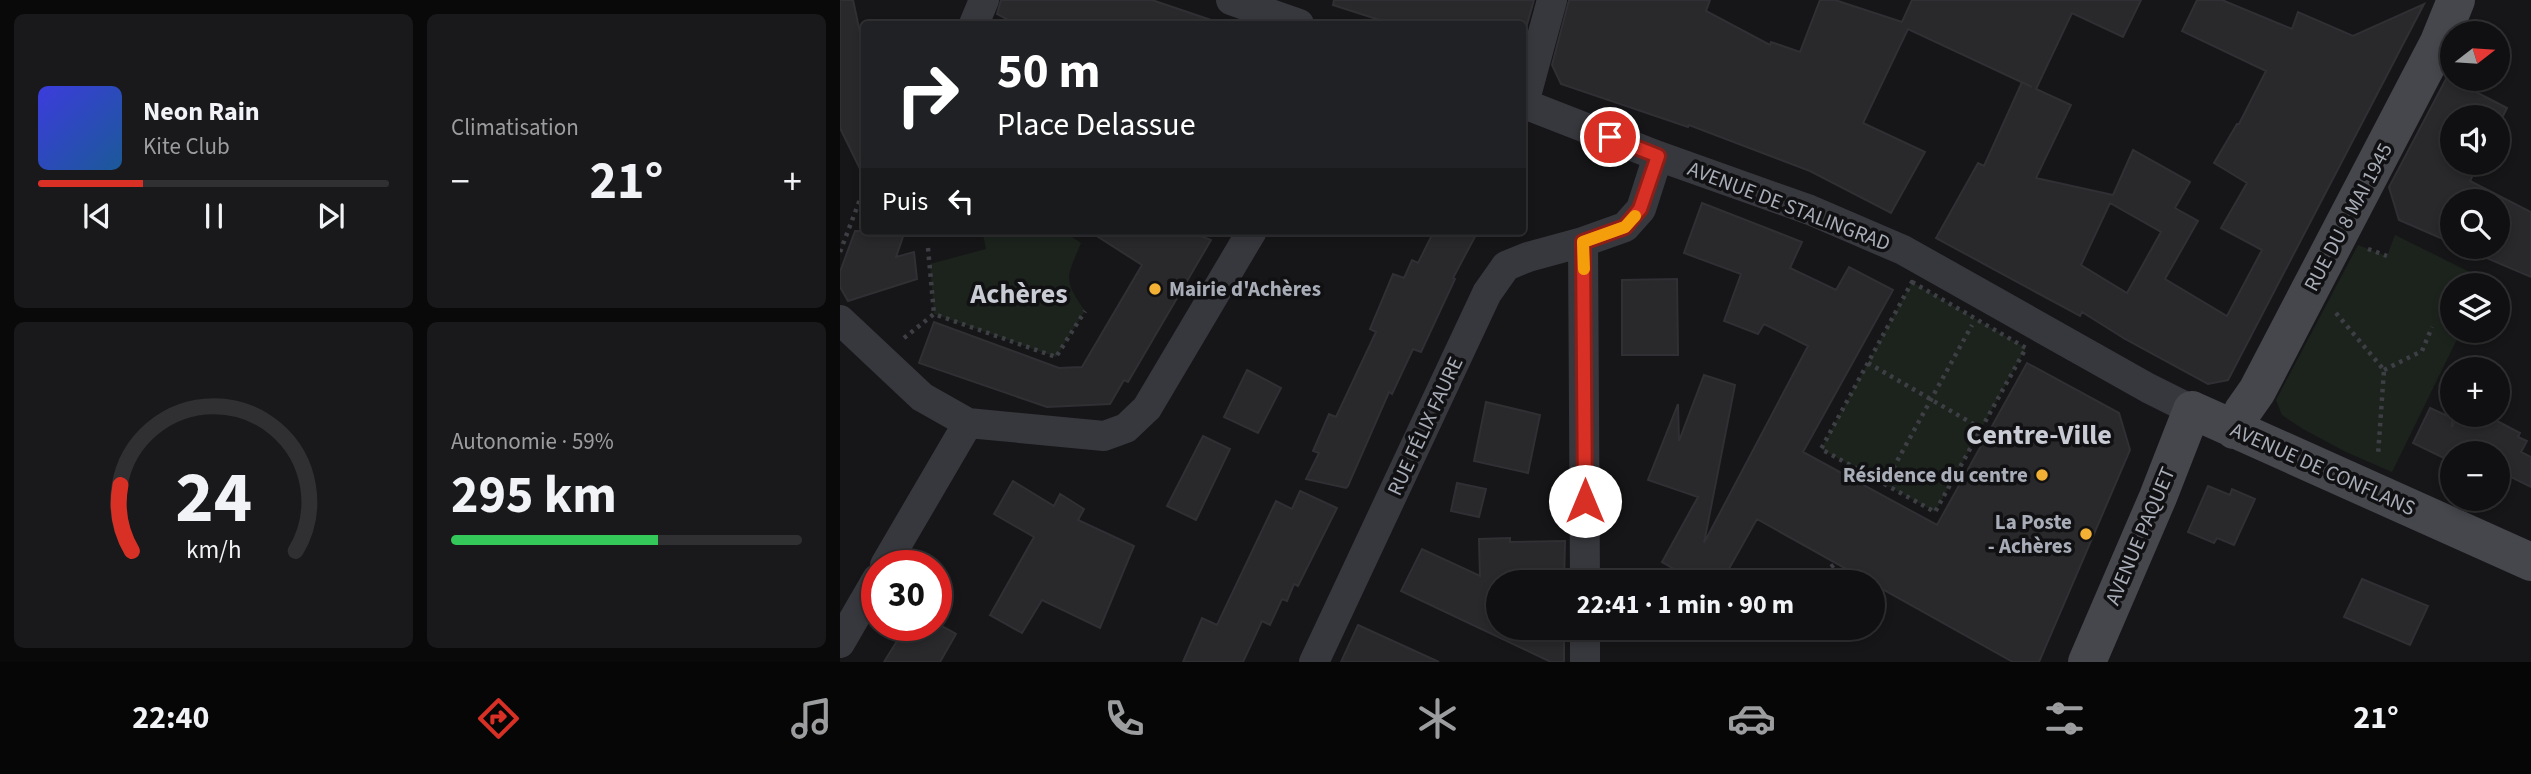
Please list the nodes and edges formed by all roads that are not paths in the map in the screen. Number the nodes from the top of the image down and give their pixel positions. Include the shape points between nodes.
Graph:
1 (984, 0) edge
2 (1231, 0) edge
3 (1552, 0) edge
4 (2455, 0) edge
5 (975, 21) edge
6 (1290, 21) edge
7 (1526, 92) edge
8 (1526, 104) edge
9 (1658, 156) junction
10 (1250, 235) edge
11 (1583, 242) junction
12 (840, 320) edge
13 (2192, 410) junction
14 (968, 423) junction
15 (2234, 430) junction
16 (894, 550) edge
17 (2531, 562) edge
18 (1585, 570) edge
19 (861, 607) edge
20 (1585, 640) edge
21 (840, 643) edge
22 (1314, 662) edge
23 (1585, 662) edge
24 (2087, 662) edge

1 - 5 street
2 - 6 street
3 - 7 street
4 - 15 street, RUE DU 8 MAI 1945 via 2439,42
8 - 9 street, AVENUE DE STALINGRAD
9 - 11 street, RUE FÉLIX FAURE via 1633,218 1625,227
9 - 13 street, AVENUE DE STALINGRAD via 1810,210 1903,250
10 - 14 street via 1147,408 1126,428 1104,436
11 - 18 street
11 - 22 street, RUE FÉLIX FAURE via 1506,266 1487,293
12 - 14 street via 922,397
13 - 15 street, AVENUE DE CONFLANS
13 - 24 street, AVENUE PAQUET
14 - 16 street
15 - 17 street, AVENUE DE CONFLANS
19 - 21 street
20 - 23 street

